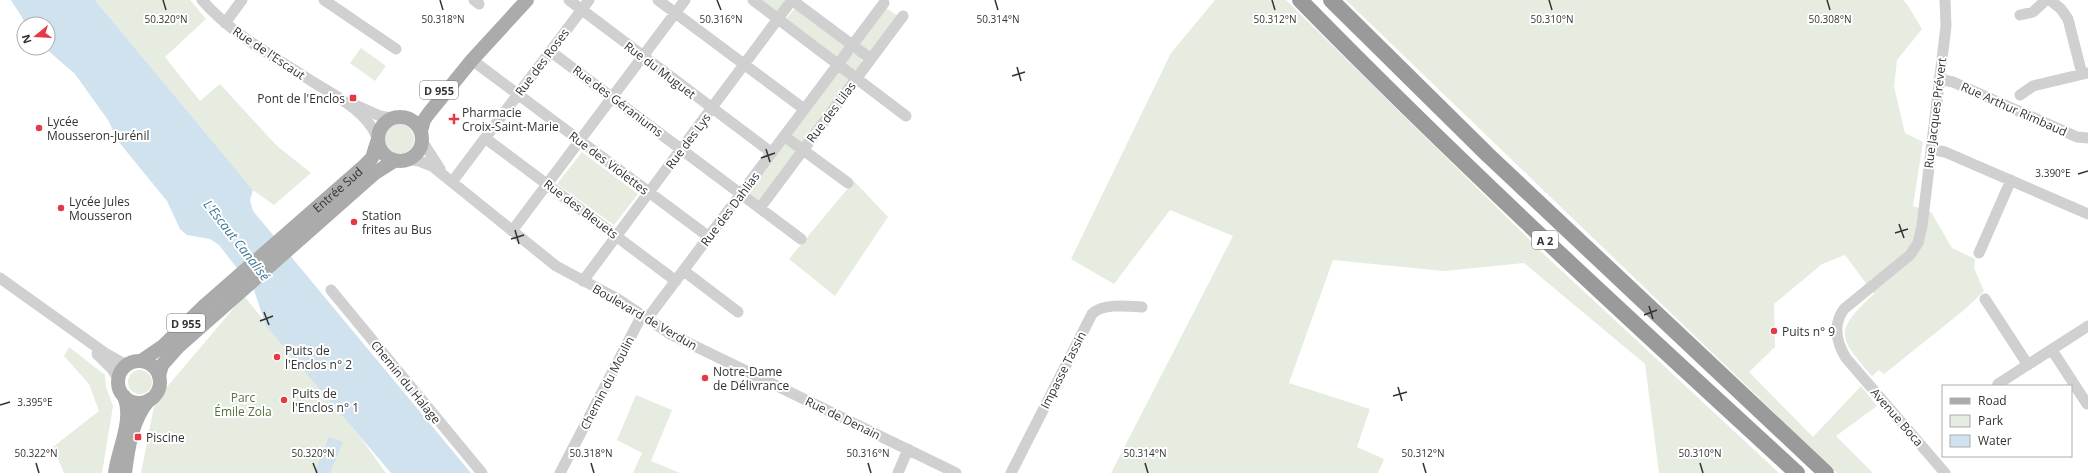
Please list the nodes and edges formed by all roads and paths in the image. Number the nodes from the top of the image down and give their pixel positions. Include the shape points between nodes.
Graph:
1 (202, 0) edge
2 (242, 0) edge
3 (324, 0) edge
4 (527, 0) edge
5 (569, 0) edge
6 (589, 0) edge
7 (658, 0) edge
8 (685, 0) edge
9 (753, 0) edge
10 (792, 0) edge
11 (1300, 0) edge
12 (1331, 0) edge
13 (1945, 0) edge
14 (2046, 0) edge
15 (2050, 0) edge
16 (884, 3) dead end
17 (581, 10) junction
18 (675, 13) junction
19 (2020, 15) dead end
20 (903, 16) dead end
21 (778, 19) junction
22 (225, 23) junction
23 (852, 45) junction
24 (396, 49) dead end
25 (550, 51) junction
26 (643, 56) junction
27 (871, 59) junction
28 (472, 60) junction
29 (838, 64) junction
30 (745, 65) junction
31 (2085, 73) edge
32 (856, 78) junction
33 (1939, 79) junction
34 (518, 95) junction
35 (2020, 95) dead end
36 (613, 97) junction
37 (341, 100) junction
38 (712, 108) junction
39 (804, 109) junction
40 (906, 116) dead end
41 (398, 117) junction
42 (421, 136) junction
43 (784, 136) junction
44 (485, 138) junction
45 (2088, 138) edge
46 (377, 139) junction
47 (580, 141) junction
48 (682, 149) junction
49 (1931, 149) junction
50 (803, 150) junction
51 (772, 153) junction
52 (408, 159) junction
53 (394, 160) junction
54 (450, 180) junction
55 (2011, 180) junction
56 (547, 183) junction
57 (848, 183) dead end
58 (649, 193) junction
59 (741, 194) junction
60 (760, 208) junction
61 (2088, 214) edge
62 (512, 231) junction
63 (293, 236) junction
64 (617, 236) junction
65 (709, 237) junction
66 (801, 239) dead end
67 (1979, 253) dead end
68 (684, 270) junction
69 (0, 278) edge
70 (583, 281) junction
71 (676, 281) junction
72 (237, 286) junction
73 (331, 290) dead end
74 (1984, 299) dead end
75 (1142, 307) dead end
76 (738, 312) dead end
77 (645, 317) junction
78 (54, 318) junction
79 (2088, 326) edge
80 (2052, 350) junction
81 (709, 353) joint
82 (135, 362) junction
83 (1850, 362) joint
84 (2028, 365) junction
85 (159, 376) junction
86 (119, 380) junction
87 (1999, 385) edge
88 (124, 396) junction
89 (149, 400) junction
90 (2088, 404) edge
91 (908, 449) junction
92 (115, 473) edge
93 (125, 473) edge
94 (482, 473) edge
95 (560, 473) edge
96 (898, 473) edge
97 (956, 473) edge
98 (1011, 473) edge
99 (1797, 473) edge
100 (1826, 473) edge
101 (1945, 473) edge

1 - 22 street, Rue de l'Escaut
2 - 22 street
3 - 24 street
4 - 28 main road, D 955
5 - 17 street, Rue du Muguet
6 - 17 street, Rue des Roses
7 - 18 street
8 - 18 street
9 - 21 street
10 - 21 street, Rue des Lys
10 - 23 street
11 - 99 highway, A 2 via 1505,203
12 - 100 highway, A 2 via 1482,150
13 - 33 street, Rue Jacques Prévert via 1946,16
14 - 19 street via 2037,10
15 - 31 street via 2068,19
16 - 23 street, Rue des Dahlias
17 - 25 street, Rue des Roses
17 - 26 street, Rue du Muguet
18 - 26 street
18 - 30 street
20 - 27 street, Rue des Lilas
21 - 29 street
21 - 30 street, Rue des Lys
22 - 37 street, Rue de l'Escaut
23 - 27 street
23 - 29 street, Rue des Dahlias
25 - 34 street, Rue des Roses
25 - 36 street, Rue des Géraniums
26 - 36 street
26 - 38 street, Rue du Muguet
27 - 32 street, Rue des Lilas
28 - 34 street, Rue des Violettes
28 - 41 main road, D 955 via 419,110
28 - 42 main road, D 955 via 426,117
29 - 32 street
29 - 39 street, Rue des Dahlias
30 - 38 street, Rue des Lys
30 - 39 street
31 - 35 street via 2033,86
32 - 40 street
32 - 50 street, Rue des Lilas
33 - 45 street, Rue Arthur Rimbaud via 1953,82 2077,137
33 - 49 street, Rue Jacques Prévert
34 - 44 street, Rue des Roses
34 - 47 street, Rue des Violettes
36 - 47 street
36 - 48 street, Rue des Géraniums
37 - 41 street, Rue de l'Escaut via 380,116
37 - 46 street, Rue de l'Escaut via 370,124
38 - 48 street, Rue des Lys
38 - 51 street, Rue du Muguet
39 - 43 street, Rue des Dahlias
41 - 42 main road via 416,123
41 - 46 main road via 382,125
42 - 52 main road via 417,153
42 - 54 street, Boulevard de Verdun
43 - 50 street
43 - 51 street, Rue des Dahlias
44 - 54 street, Rue des Roses
44 - 56 street, Rue des Bleuets
46 - 53 main road via 383,154
46 - 63 main road, Entrée Sud / D 955 via 374,154 368,163
47 - 56 street
47 - 58 street, Rue des Violettes
48 - 58 street, Rue des Lys
48 - 59 street, Rue des Géraniums
49 - 55 street via 1945,152
49 - 83 street, Rue Jacques Prévert via 1918,243 1910,255 1849,304 1836,324 1841,350
50 - 57 street
50 - 60 street, Rue des Lilas
51 - 59 street, Rue des Dahlias
52 - 53 main road
52 - 54 street, Boulevard de Verdun via 427,163
53 - 63 main road, Entrée Sud / D 955
54 - 62 street, Boulevard de Verdun
55 - 61 street
55 - 67 street
56 - 62 street
56 - 64 street, Rue des Bleuets
58 - 64 street, Rue des Lys
58 - 65 street, Rue des Violettes
59 - 60 street, Rue des Géraniums
59 - 65 street, Rue des Dahlias
60 - 66 street, Rue des Géraniums
62 - 70 street, Boulevard de Verdun via 556,266
63 - 72 main road, D 955
64 - 70 street, Rue des Lys
64 - 71 street, Rue des Bleuets
65 - 68 street, Rue des Dahlias
68 - 71 street, Rue des Dahlias
68 - 76 street
69 - 78 street
70 - 77 street, Boulevard de Verdun via 618,299
71 - 77 street, Rue des Dahlias
72 - 82 main road, D 955 via 163,346
72 - 85 main road, D 955 via 170,355 162,365
73 - 94 street, Chemin du Halage
74 - 84 street
75 - 98 street, Impasse Tassin via 1104,308 1092,314
77 - 81 street, Boulevard de Verdun via 670,334
77 - 95 street, Chemin du Moulin
78 - 82 street via 113,359
78 - 86 street via 76,340 102,358
79 - 80 street
80 - 84 street
80 - 90 street
81 - 91 street, Rue de Denain
82 - 85 main road via 152,366
82 - 86 main road via 123,369
83 - 101 street, Avenue Boca
84 - 87 street
85 - 89 main road via 159,388
86 - 88 main road
88 - 89 main road via 134,402
88 - 92 main road via 127,421
89 - 93 main road via 141,410 134,427
91 - 96 street
91 - 97 street, Rue de Denain

